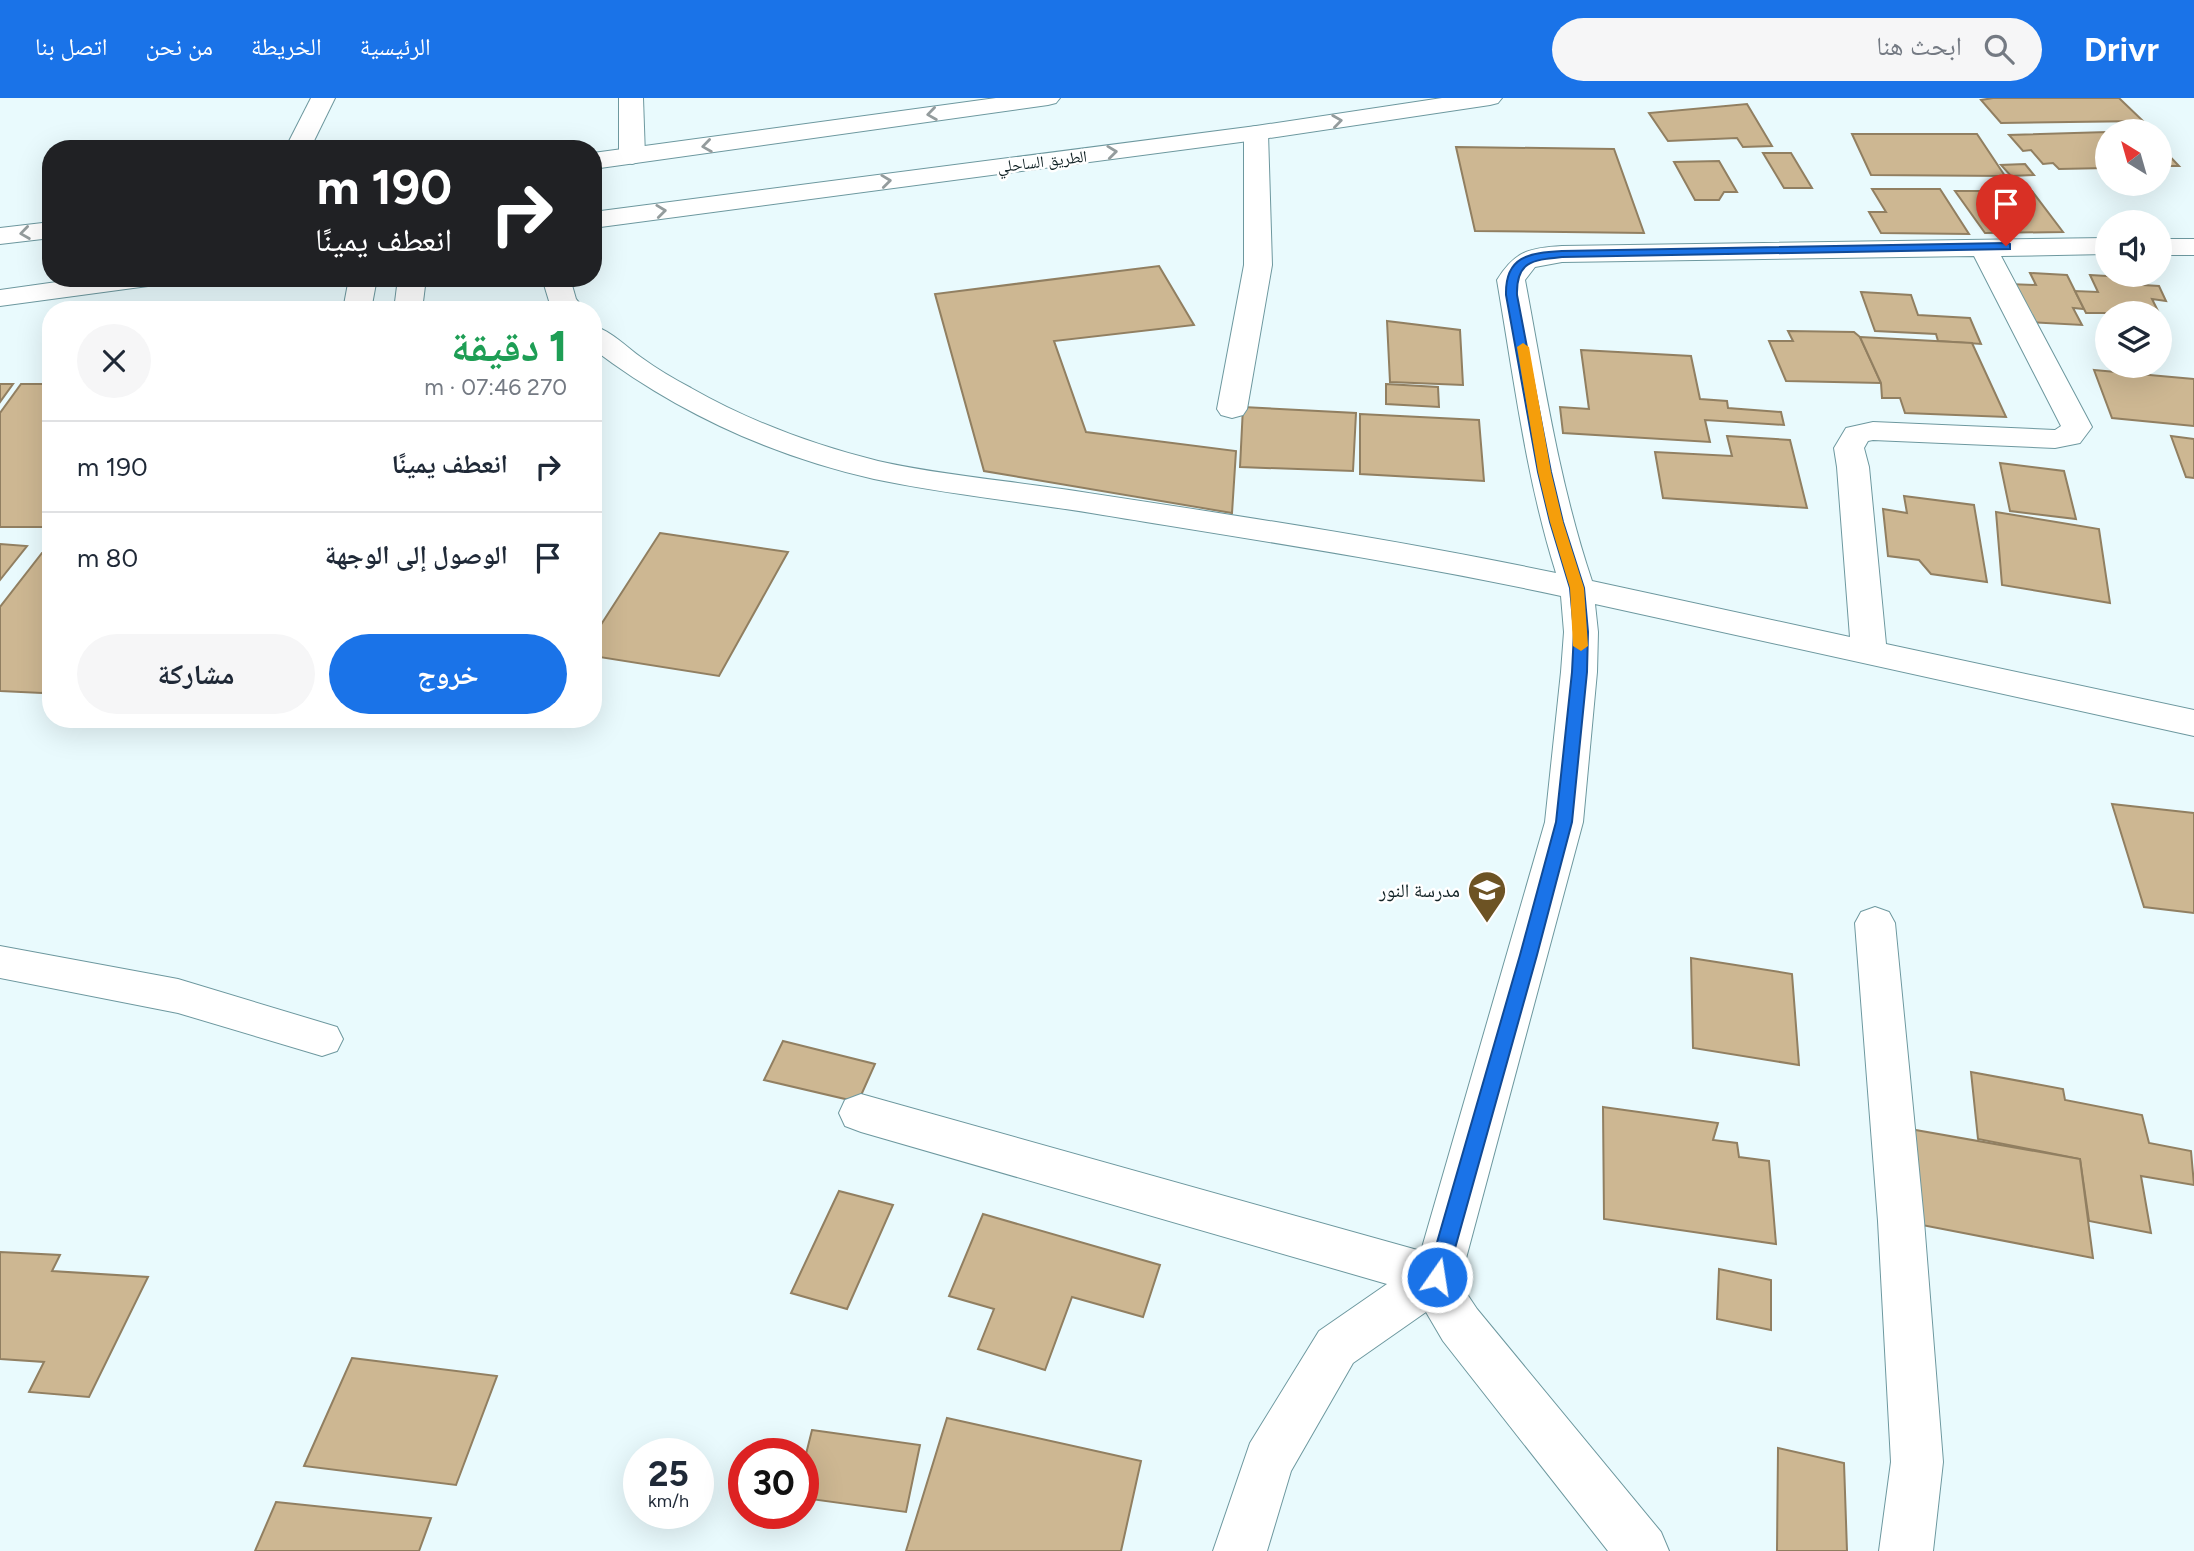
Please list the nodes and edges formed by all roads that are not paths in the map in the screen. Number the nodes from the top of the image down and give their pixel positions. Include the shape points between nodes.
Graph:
1 (323, 98) edge
2 (631, 98) edge
3 (1048, 98) edge
4 (1490, 98) edge
5 (1256, 133) junction
6 (302, 140) edge
7 (632, 156) junction
8 (602, 160) edge
9 (602, 219) edge
10 (42, 231) edge
11 (0, 236) edge
12 (2095, 246) edge
13 (1983, 247) junction
14 (2172, 247) edge
15 (2194, 247) edge
16 (81, 287) edge
17 (0, 298) edge
18 (602, 342) edge
19 (1232, 409) dead end
20 (1577, 588) junction
21 (1869, 652) junction
22 (2194, 723) edge
23 (1875, 923) dead end
24 (0, 961) edge
25 (322, 1039) dead end
26 (861, 1113) dead end
27 (1437, 1277) junction
28 (1240, 1551) edge
29 (1642, 1551) edge
30 (1906, 1551) edge

1 - 6 main road
2 - 7 main road
3 -> 7 main road
5 -> 4 main road, الطريق الساحلي
9 -> 5 main road, الطريق الساحلي
5 - 19 main road via 1258,265
7 - 8 main road
10 -> 11 main road
12 - 13 main road
13 - 20 main road via 1562,254 1533,256 1519,265 1511,280 1511,295 1556,522
13 - 21 main road via 2077,426 2069,436 2055,439 1857,434 1849,447
14 - 15 main road
16 - 17 main road
18 - 20 main road via 678,394 734,423 873,469 1445,560
20 - 21 main road
20 - 27 main road via 1579,672 1564,822
21 - 22 main road
23 - 30 main road via 1917,1462
24 - 25 main road via 178,996
26 - 27 main road
27 - 28 main road via 1336,1347 1268,1461
27 - 29 main road via 1447,1306 1460,1325

